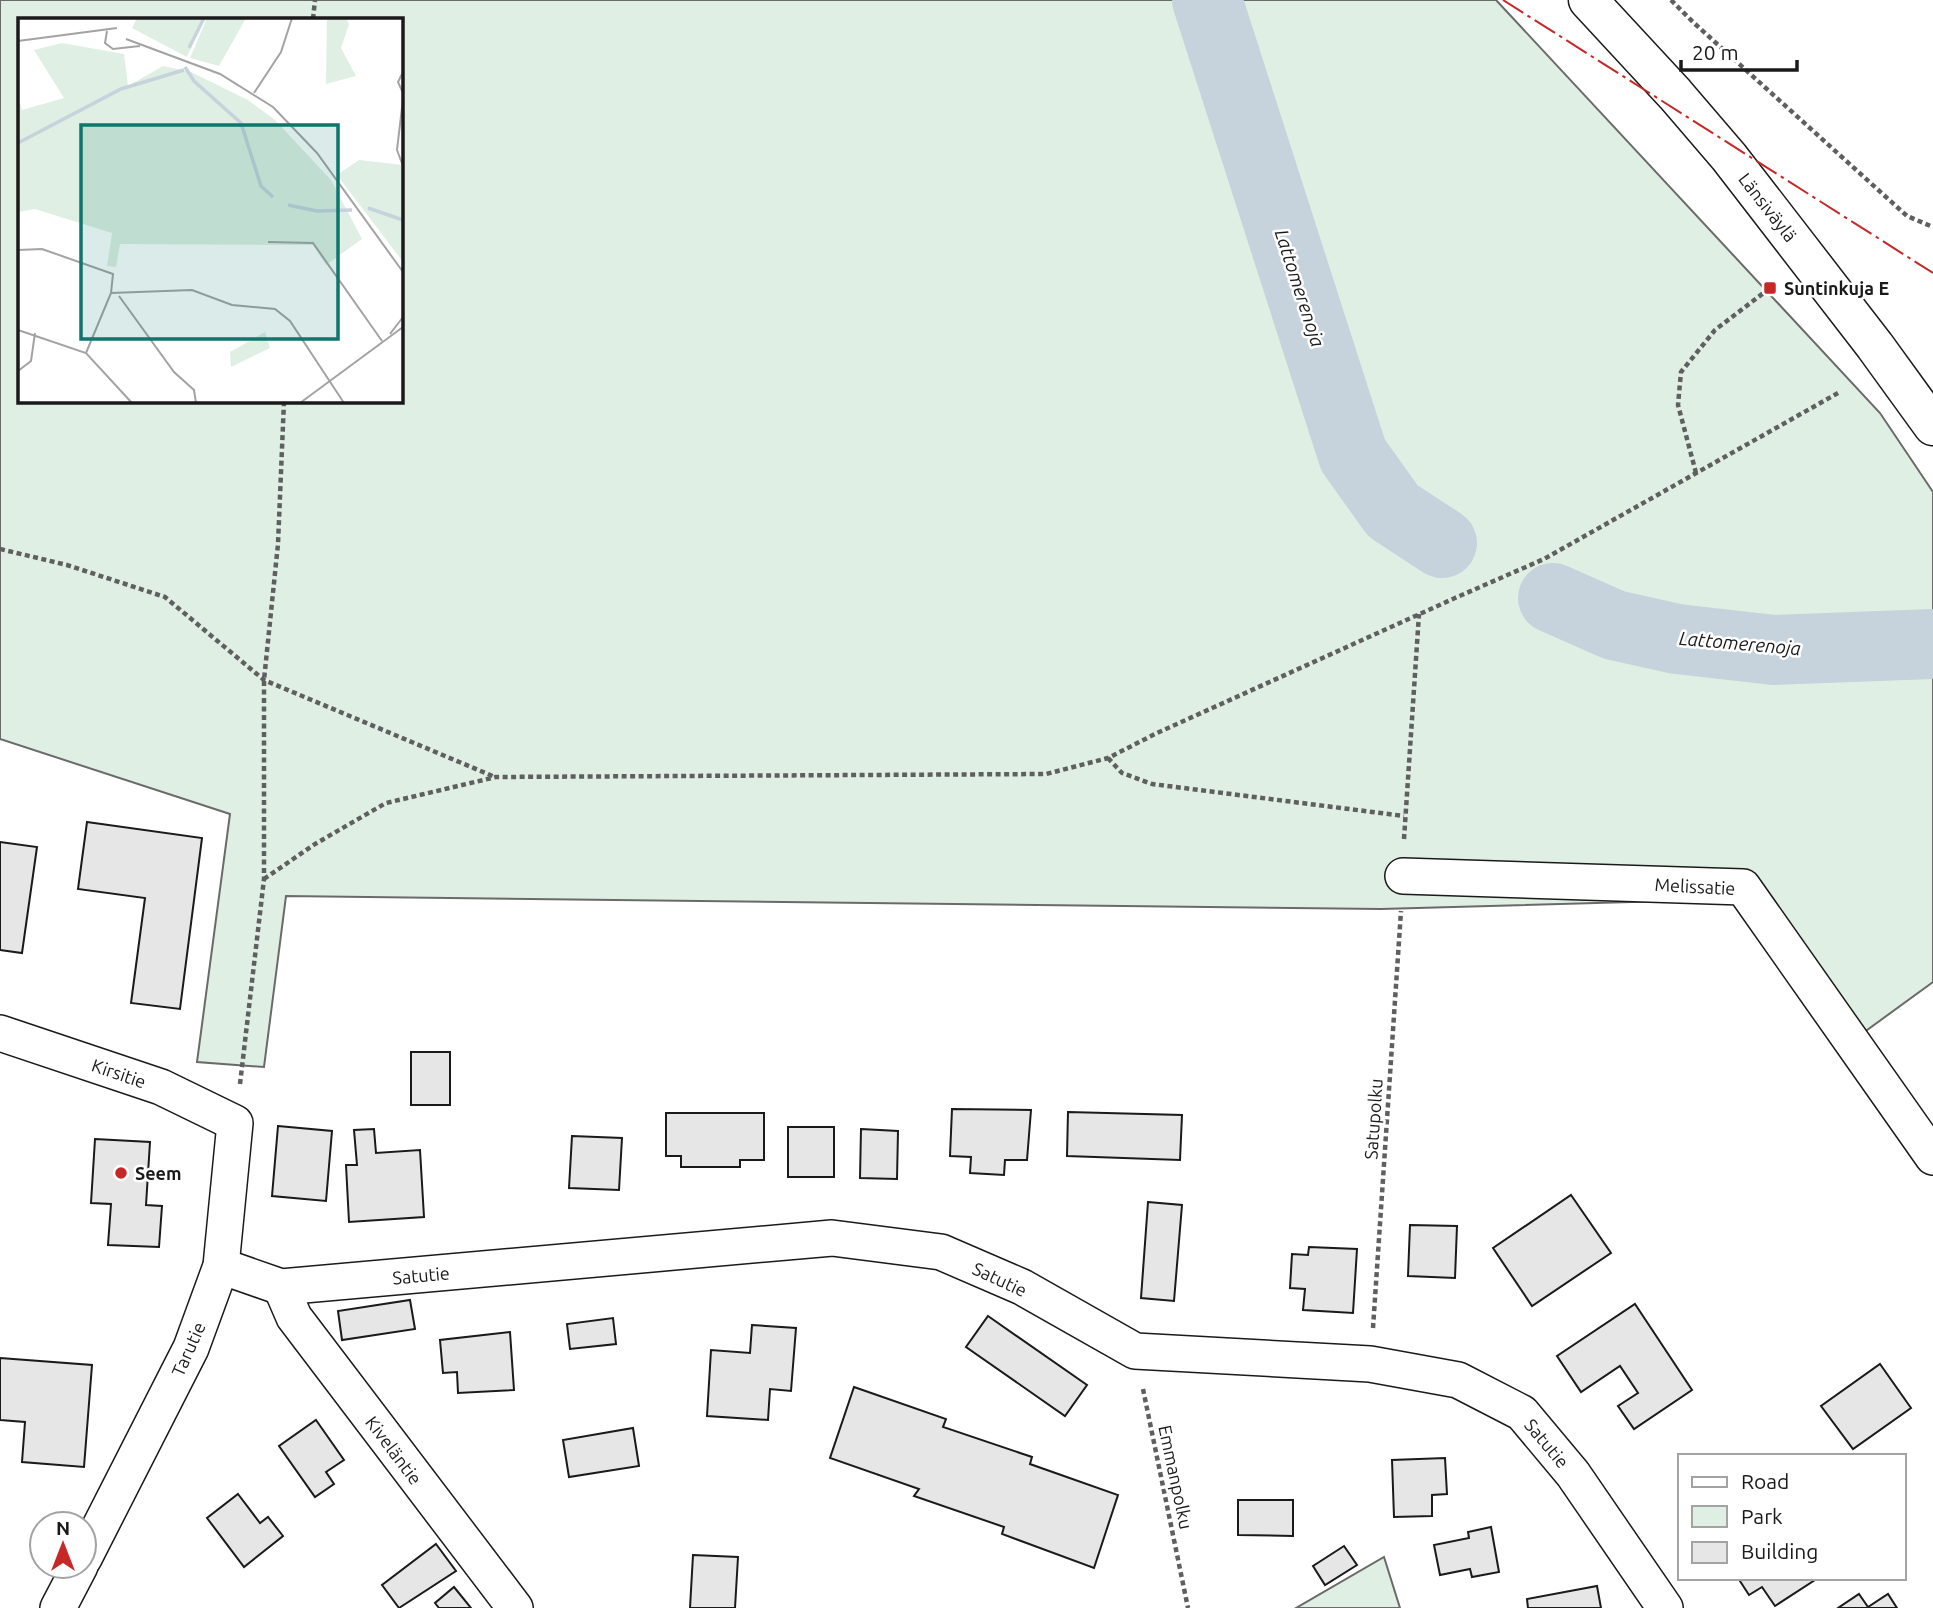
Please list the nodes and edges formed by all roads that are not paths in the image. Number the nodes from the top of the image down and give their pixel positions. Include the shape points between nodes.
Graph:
1 (1588, 0) edge
2 (1933, 426) edge
3 (1403, 876) road end
4 (0, 1033) edge
5 (235, 1123) joint
6 (1933, 1157) edge
7 (221, 1266) junction
8 (281, 1287) junction
9 (98, 1531) edge
10 (73, 1580) edge
11 (58, 1608) edge
12 (514, 1608) edge
13 (1665, 1608) edge

1 - 2 main road, Länsiväylä via 1737,167
3 - 6 street, Melissatie via 1743,887
4 - 5 street, Kirsitie via 161,1087
5 - 7 street, Tarutie
7 - 8 street, Satutie
7 - 9 street, Tarutie via 191,1348
8 - 12 street, Kiveläntie via 294,1317
8 - 13 street, Satutie via 832,1238 941,1252 1022,1287 1135,1351 1370,1364 1458,1380 1522,1413 1573,1474
10 - 11 street

